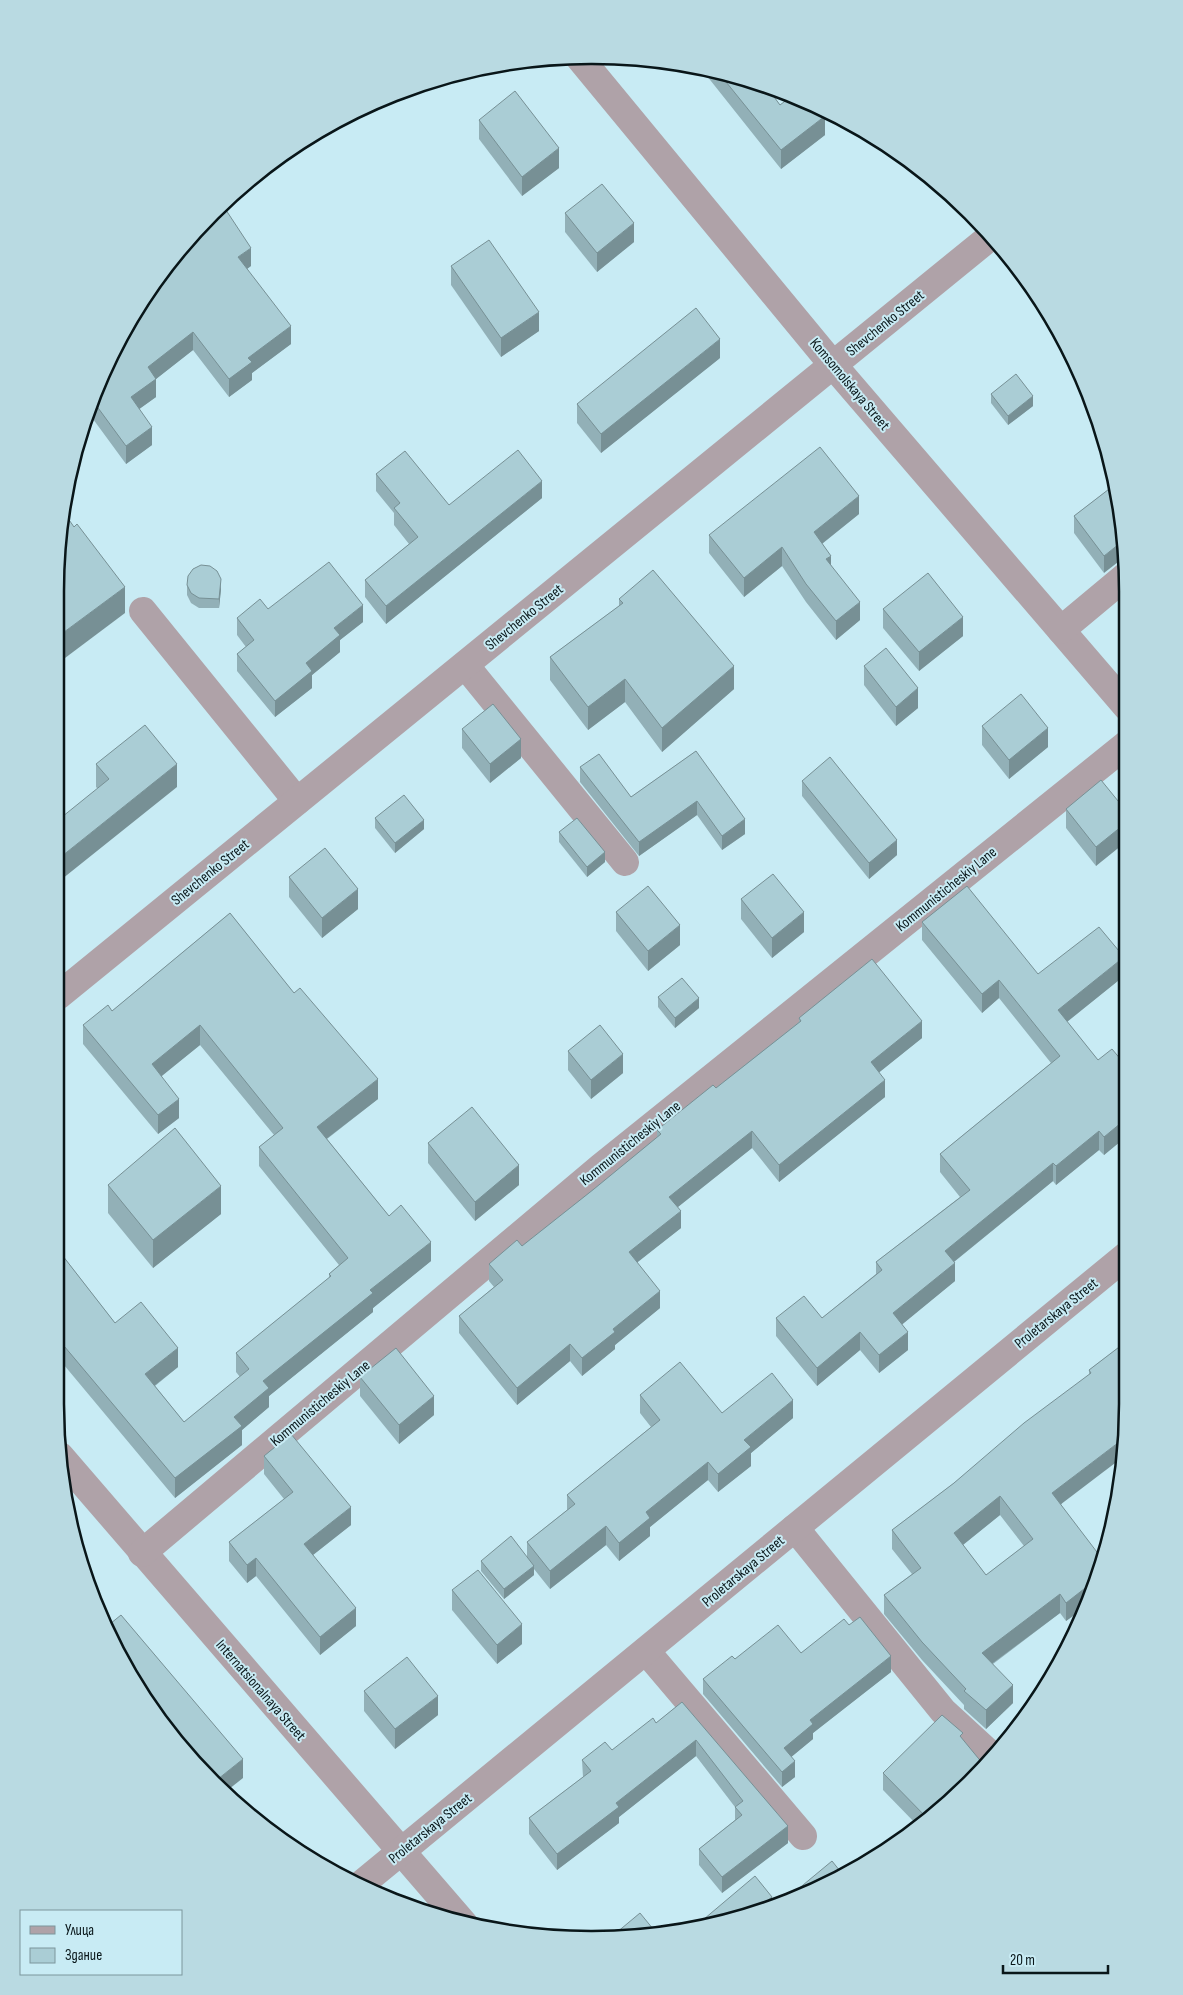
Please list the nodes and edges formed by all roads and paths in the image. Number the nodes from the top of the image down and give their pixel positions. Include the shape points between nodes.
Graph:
1 (585, 64) edge
2 (985, 241) edge
3 (833, 366) junction
4 (1119, 582) edge
5 (143, 611) dead end
6 (1061, 630) junction
7 (465, 665) junction
8 (1119, 698) edge
9 (1119, 750) edge
10 (297, 801) junction
11 (624, 862) dead end
12 (64, 991) edge
13 (1119, 1262) edge
14 (67, 1465) edge
15 (795, 1528) junction
16 (142, 1553) junction
17 (646, 1651) junction
18 (987, 1752) edge
19 (803, 1836) dead end
20 (402, 1852) junction
21 (366, 1880) edge
22 (454, 1913) edge

1 - 3 street, Komsomolskaya Street
2 - 3 street, Shevchenko Street
3 - 6 street, Komsomolskaya Street
3 - 7 street, Shevchenko Street
4 - 6 street
5 - 10 street
6 - 8 street, Komsomolskaya Street
7 - 10 street, Shevchenko Street
7 - 11 street
9 - 16 street, Kommunisticheskiy Lane via 601,1166
10 - 12 street, Shevchenko Street
13 - 15 street, Proletarskaya Street
14 - 16 street, Internatsionalnaya Street
15 - 17 street, Proletarskaya Street
15 - 18 street via 943,1711
16 - 20 street, Internatsionalnaya Street
17 - 19 street
17 - 20 street, Proletarskaya Street
20 - 21 street, Proletarskaya Street
20 - 22 street, Internatsionalnaya Street

